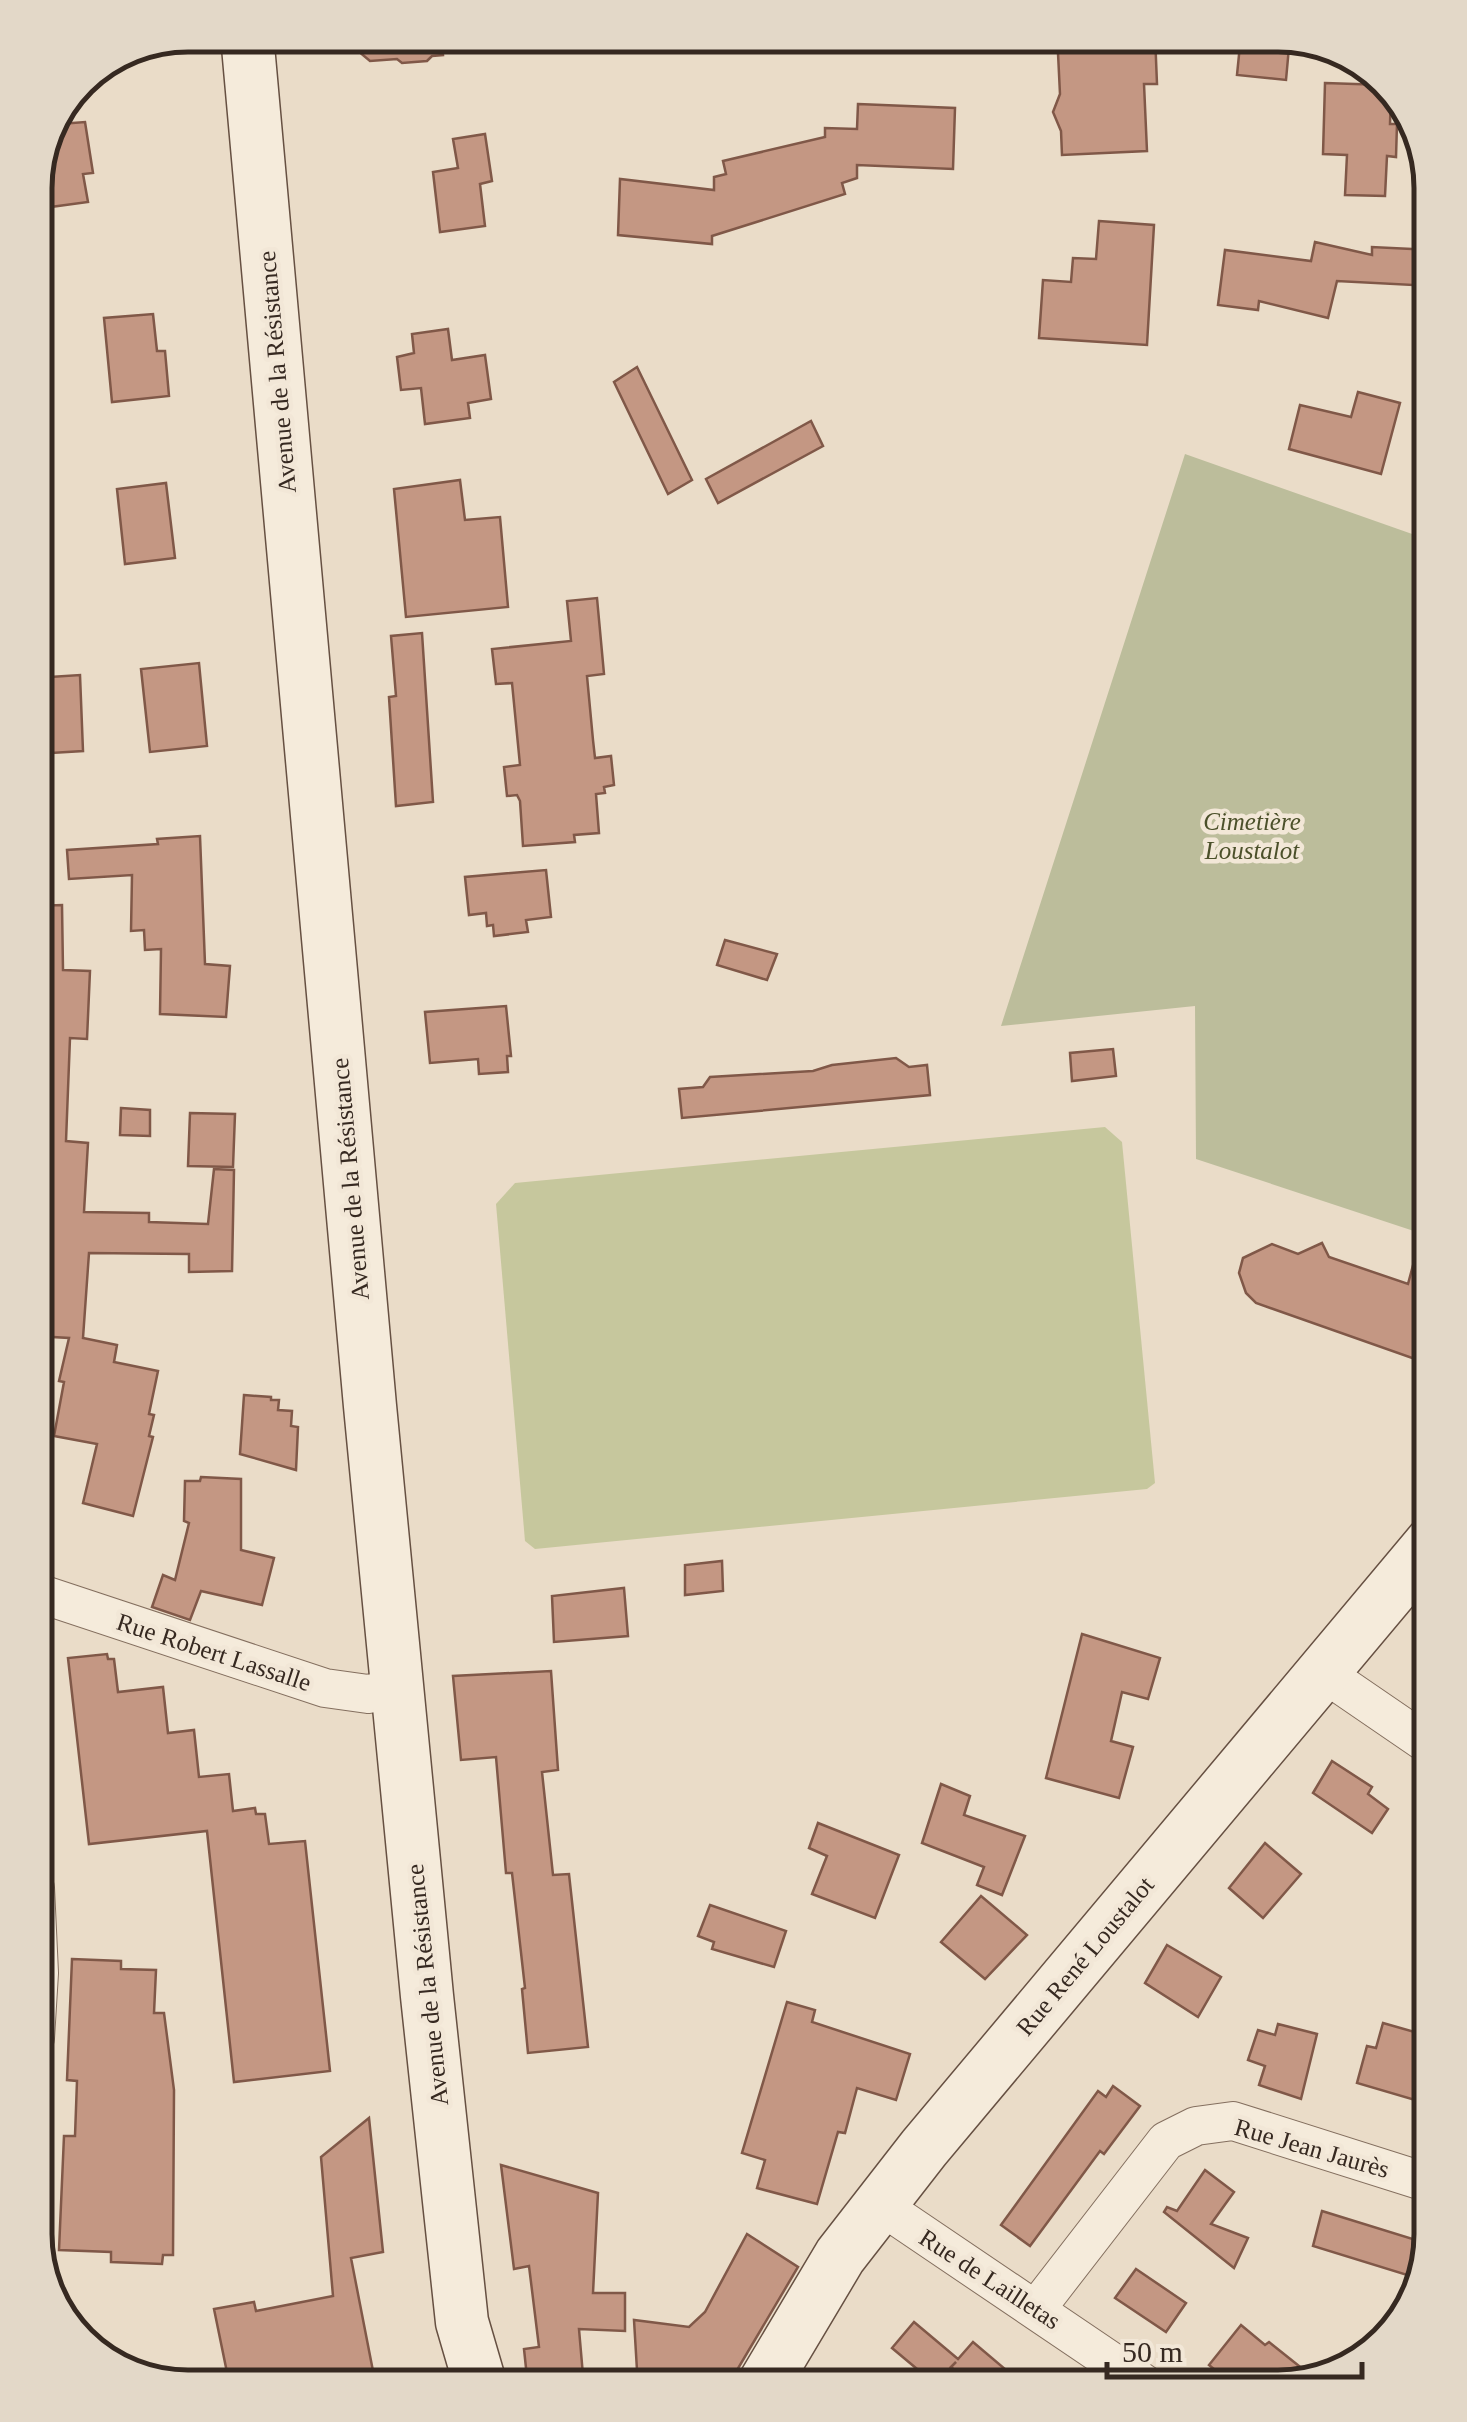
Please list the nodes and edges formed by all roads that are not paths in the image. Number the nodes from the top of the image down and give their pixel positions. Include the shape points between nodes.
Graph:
1 (249, 52) edge
2 (1414, 1563) edge
3 (52, 1598) edge
4 (1321, 1670) junction
5 (397, 1689) junction
6 (1414, 1734) edge
7 (1414, 2178) edge
8 (880, 2205) junction
9 (1036, 2309) junction
10 (462, 2322) junction
11 (458, 2369) edge
12 (477, 2369) edge
13 (772, 2370) edge
14 (1124, 2370) edge

1 - 5 main road, Avenue de la Résistance
2 - 4 main road, Rue René Loustalot
3 - 5 street, Rue Robert Lassalle via 325,1688 368,1694
4 - 6 street
4 - 8 main road, Rue René Loustalot
5 - 10 main road, Avenue de la Résistance
7 - 9 street, Rue Jean Jaurès via 1233,2121 1196,2126 1166,2141
8 - 9 street, Rue de Lailletas
8 - 13 main road, Rue René Loustalot via 840,2256
9 - 14 street, Rue de Lailletas
10 - 11 main road, Avenue de la Résistance
10 - 12 main road, Avenue de la Résistance

